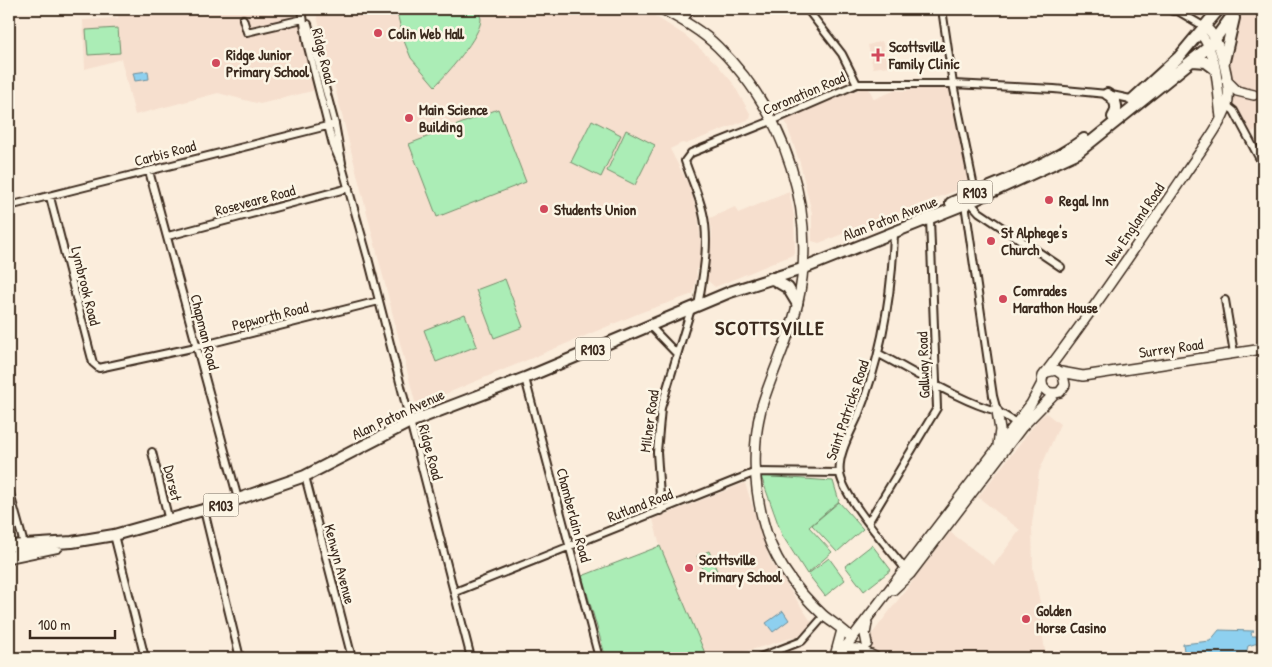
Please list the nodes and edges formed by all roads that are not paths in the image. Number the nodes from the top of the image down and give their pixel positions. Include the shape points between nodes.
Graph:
1 (302, 9) edge
2 (662, 9) edge
3 (691, 9) edge
4 (806, 9) edge
5 (942, 9) edge
6 (1173, 9) edge
7 (1189, 9) edge
8 (1219, 9) edge
9 (1234, 15) edge
10 (243, 19) dead end
11 (303, 19) junction
12 (683, 21) junction
13 (1209, 36) junction
14 (1193, 61) junction
15 (1224, 62) junction
16 (1214, 68) junction
17 (1226, 80) junction
18 (857, 84) junction
19 (953, 84) junction
20 (1107, 94) junction
21 (1254, 95) dead end
22 (1219, 98) junction
23 (1138, 100) junction
24 (1227, 105) junction
25 (1113, 117) junction
26 (1221, 117) junction
27 (774, 120) junction
28 (331, 124) junction
29 (691, 153) joint
30 (1263, 164) edge
31 (149, 171) junction
32 (349, 188) junction
33 (974, 192) junction
34 (50, 197) junction
35 (967, 203) junction
36 (9, 206) edge
37 (930, 219) junction
38 (894, 234) junction
39 (168, 236) junction
40 (802, 265) junction
41 (1061, 267) dead end
42 (771, 278) junction
43 (730, 292) junction
44 (1225, 300) dead end
45 (379, 301) junction
46 (797, 303) junction
47 (694, 307) junction
48 (650, 326) junction
49 (1067, 343) junction
50 (196, 347) junction
51 (1263, 350) edge
52 (1234, 353) junction
53 (677, 354) junction
54 (879, 354) junction
55 (109, 368) joint
56 (1060, 371) junction
57 (1046, 372) junction
58 (1082, 376) junction
59 (525, 378) junction
60 (1065, 384) junction
61 (938, 385) junction
62 (1042, 385) junction
63 (1054, 394) junction
64 (997, 411) junction
65 (410, 422) junction
66 (1019, 425) junction
67 (997, 448) junction
68 (152, 452) dead end
69 (756, 472) junction
70 (840, 473) junction
71 (305, 476) junction
72 (9, 490) edge
73 (238, 499) junction
74 (204, 510) junction
75 (661, 511) junction
76 (15, 515) junction
77 (169, 521) junction
78 (869, 522) junction
79 (9, 528) edge
80 (114, 535) junction
81 (72, 542) junction
82 (24, 544) junction
83 (570, 545) junction
84 (9, 546) edge
85 (11, 559) edge
86 (907, 571) junction
87 (455, 592) junction
88 (824, 616) junction
89 (866, 621) junction
90 (847, 633) junction
91 (867, 644) dead end
92 (845, 648) junction
93 (876, 657) edge
94 (145, 658) edge
95 (240, 658) edge
96 (352, 658) edge
97 (471, 658) edge
98 (599, 658) edge
99 (758, 658) edge
100 (836, 658) edge

1 - 11 street, Ridge Road
1 - 28 street, Ridge Road
2 - 12 street
3 - 12 street
4 - 18 street via 842,54
5 - 19 street
6 - 7 main road
6 - 13 street
8 - 13 main road, Alan Paton Avenue
9 - 13 main road, Alan Paton Avenue
9 - 15 main road
10 - 11 street via 247,32
11 - 28 street, Ridge Road
12 - 27 street via 727,57
13 - 14 main road, Alan Paton Avenue / R103
13 - 15 street, New England Road
13 - 16 street
13 - 23 main road, Alan Paton Avenue / R103 via 1164,72
14 - 16 main road via 1206,62
14 - 23 main road, Alan Paton Avenue / R103
15 - 17 street, New England Road
16 - 22 street
17 - 21 street via 1236,91
17 - 24 street, New England Road
18 - 19 street, Coronation Road
18 - 27 street, Coronation Road
19 - 20 street, Coronation Road
19 - 33 street
20 - 23 street, Coronation Road
20 - 25 main road via 1116,105
22 - 24 street
22 - 26 street
23 - 25 main road, Alan Paton Avenue / R103
23 - 35 main road, Alan Paton Avenue / R103 via 1076,153
24 - 26 street, New England Road
24 - 30 street via 1234,110
25 - 33 main road, Alan Paton Avenue / R103 via 1073,147
26 - 49 street, New England Road via 1138,244
27 - 29 street, Coronation Road
27 - 40 street via 800,205
28 - 31 street, Carbis Road
28 - 32 street, Ridge Road via 333,145
29 - 47 street, Milner Road via 685,161 698,195 705,227 703,278
31 - 34 street, Carbis Road
31 - 39 street, Chapman Road
32 - 39 street, Roseveare Road
32 - 45 street, Ridge Road
33 - 40 main road, Alan Paton Avenue / R103
34 - 36 street, Carbis Road
34 - 55 street, Lymbrook Road via 93,362 100,368
35 - 37 main road, Alan Paton Avenue / R103
35 - 41 street
35 - 64 street
37 - 38 main road, Alan Paton Avenue / R103
37 - 61 street, Gallway Road
38 - 40 main road, Alan Paton Avenue / R103
38 - 54 street, Saint Patricks Road
39 - 50 street, Chapman Road
40 - 42 main road, Alan Paton Avenue / R103
40 - 43 main road, Alan Paton Avenue / R103 via 751,280
40 - 46 street
42 - 43 main road, Alan Paton Avenue / R103
42 - 46 main road via 788,288
43 - 47 main road, Alan Paton Avenue / R103
44 - 52 street
45 - 50 street, Pepworth Road
45 - 65 street, Ridge Road
46 - 69 street via 759,418
47 - 48 main road, Alan Paton Avenue / R103
47 - 53 street, Milner Road
48 - 53 street
48 - 59 main road, Alan Paton Avenue / R103
49 - 56 street, New England Road via 1060,360
49 - 57 street, New England Road
50 - 55 street, Pepworth Road
50 - 73 street, Chapman Road
51 - 52 street, Surrey Road
52 - 58 street, Surrey Road
53 - 75 street, Milner Road via 658,429 657,474
54 - 61 street
54 - 70 street, Saint Patricks Road via 844,450
56 - 57 street
56 - 58 street, Surrey Road
56 - 60 street
57 - 62 street via 1041,379
58 - 60 street, Surrey Road
59 - 65 main road, Alan Paton Avenue / R103
59 - 83 street, Chamberlain Road
60 - 63 street via 1060,392
61 - 64 street
61 - 78 street, Gallway Road via 933,418
62 - 63 street
62 - 66 street
63 - 66 street
64 - 66 street
64 - 67 street via 1000,430
65 - 71 main road, Alan Paton Avenue / R103
65 - 87 street, Ridge Road
66 - 67 street
66 - 86 street
67 - 86 street
68 - 77 street, Dorset
69 - 70 street, Rutland Road
69 - 75 street, Rutland Road
69 - 88 street via 762,515 771,547 794,582
70 - 78 street, Saint Patricks Road via 845,487
71 - 73 main road, Alan Paton Avenue / R103
71 - 96 street, Kenwyn Avenue
72 - 76 street
73 - 74 main road, Alan Paton Avenue / R103
74 - 77 main road, Alan Paton Avenue / R103
74 - 95 street
75 - 83 street, Rutland Road
76 - 79 street
76 - 82 street
77 - 80 main road, Alan Paton Avenue / R103
78 - 86 street, Saint Patricks Road
80 - 81 main road, Alan Paton Avenue / R103
80 - 94 street
81 - 82 main road, Alan Paton Avenue / R103
81 - 85 main road, Alan Paton Avenue / R103
82 - 84 main road, Alan Paton Avenue / R103
83 - 87 street, Rutland Road
83 - 98 street, Chamberlain Road
86 - 89 street
87 - 97 street, Ridge Road
88 - 90 street
88 - 99 street via 802,641
89 - 90 street
89 - 90 street
89 - 91 street
90 - 92 street
90 - 100 street
92 - 93 street via 859,649
92 - 100 street

